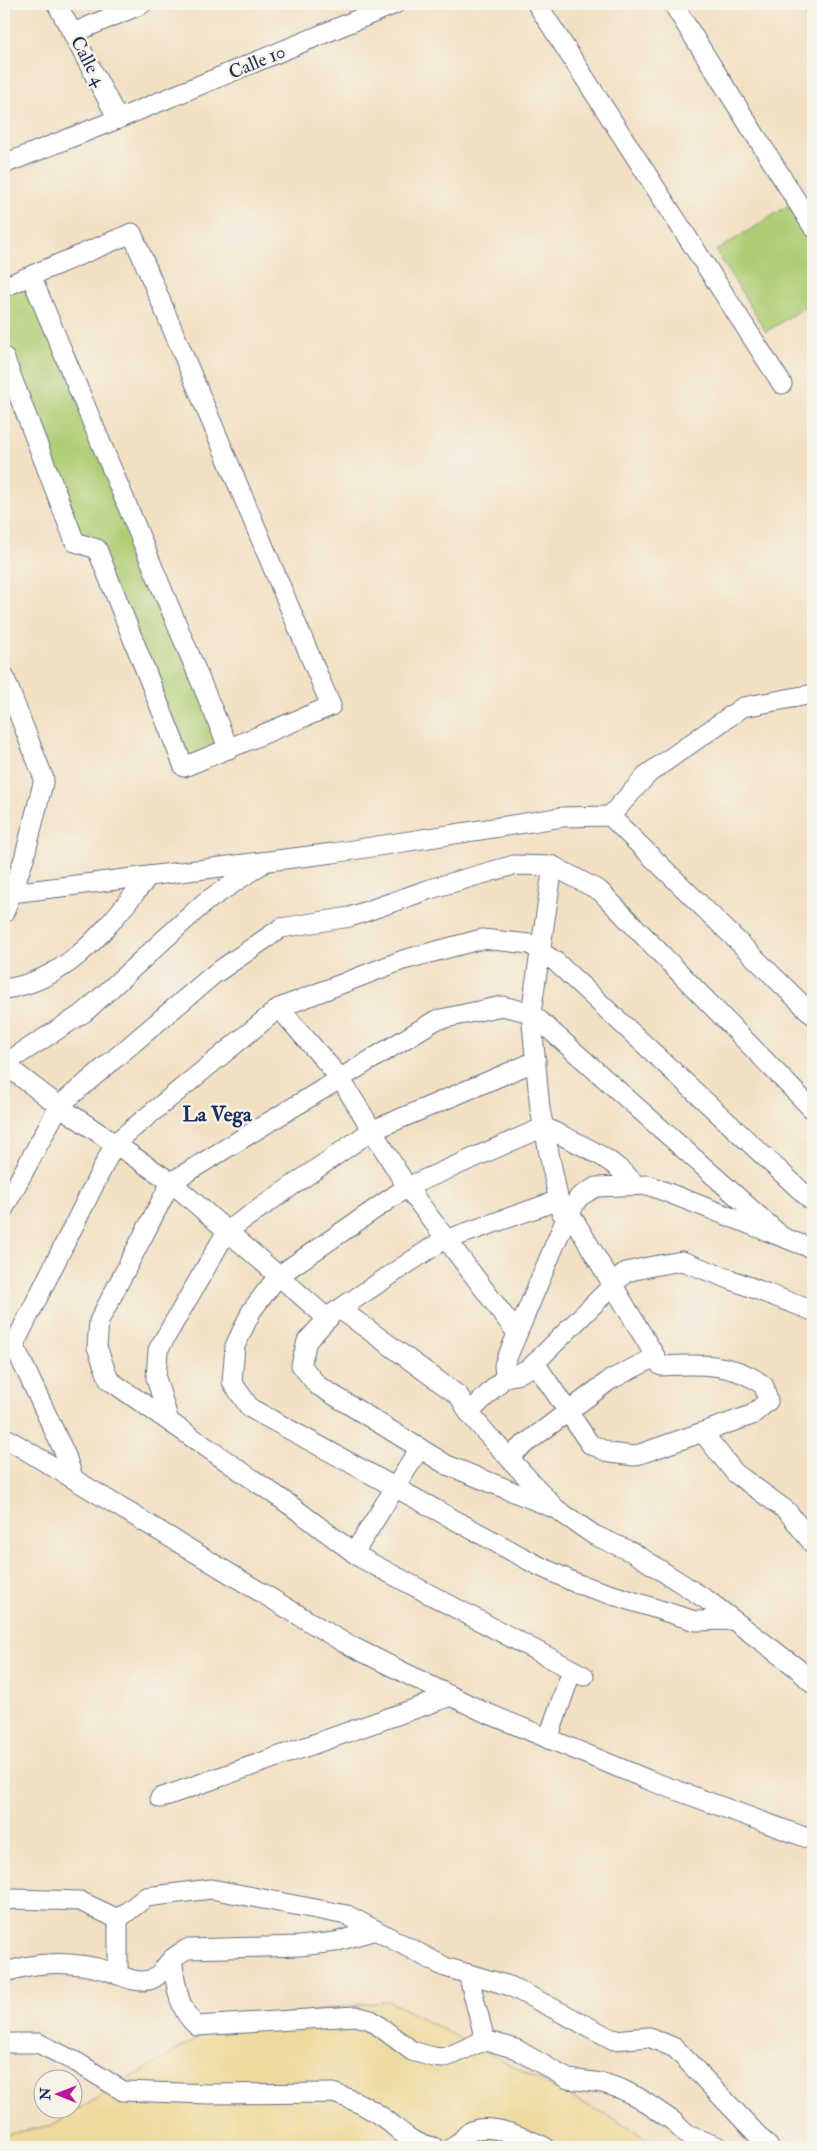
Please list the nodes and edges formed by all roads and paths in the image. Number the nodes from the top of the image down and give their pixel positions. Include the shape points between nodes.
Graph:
1 (57, 4) edge
2 (142, 4) edge
3 (395, 4) edge
4 (537, 4) edge
5 (673, 4) edge
6 (73, 33) junction
7 (118, 119) junction
8 (4, 164) edge
9 (813, 227) edge
10 (31, 276) junction
11 (4, 288) edge
12 (4, 357) edge
13 (782, 384) dead end
14 (4, 676) edge
15 (813, 694) edge
16 (229, 748) junction
17 (610, 816) junction
18 (267, 861) junction
19 (553, 866) junction
20 (149, 876) junction
21 (12, 893) junction
22 (4, 913) edge
23 (539, 951) junction
24 (4, 989) edge
25 (279, 1008) junction
26 (531, 1013) junction
27 (813, 1015) edge
28 (536, 1061) junction
29 (4, 1064) edge
30 (340, 1078) junction
31 (59, 1106) junction
32 (813, 1110) edge
33 (544, 1127) junction
34 (371, 1131) junction
35 (115, 1144) junction
36 (171, 1182) junction
37 (636, 1185) junction
38 (407, 1188) junction
39 (813, 1202) edge
40 (4, 1208) edge
41 (564, 1212) junction
42 (227, 1231) junction
43 (778, 1233) junction
44 (446, 1239) junction
45 (813, 1249) edge
46 (278, 1276) junction
47 (612, 1286) junction
48 (813, 1311) edge
49 (334, 1314) junction
50 (517, 1333) junction
51 (655, 1357) junction
52 (535, 1363) junction
53 (505, 1377) junction
54 (566, 1412) junction
55 (469, 1413) junction
56 (169, 1421) junction
57 (703, 1433) junction
58 (4, 1437) edge
59 (420, 1448) junction
60 (509, 1456) junction
61 (73, 1478) junction
62 (394, 1488) junction
63 (556, 1509) junction
64 (813, 1544) edge
65 (354, 1553) junction
66 (733, 1620) junction
67 (813, 1684) edge
68 (451, 1696) junction
69 (548, 1739) junction
70 (160, 1798) dead end
71 (813, 1840) edge
72 (4, 1901) edge
73 (118, 1919) junction
74 (376, 1930) junction
75 (172, 1959) junction
76 (4, 1973) edge
77 (468, 1974) junction
78 (118, 1975) junction
79 (485, 2040) junction
80 (4, 2043) edge
81 (434, 2147) edge
82 (453, 2147) edge
83 (545, 2147) edge
84 (719, 2147) edge
85 (769, 2147) edge

1 - 6 street, Calle 4
2 - 6 street
3 - 7 street, Calle 10
4 - 13 street
5 - 9 street
6 - 7 street, Calle 4
7 - 8 street, Calle 10
10 - 11 street
10 - 16 street
10 - 16 street via 132,233 327,696 331,706
12 - 16 street via 75,542 97,550 184,767
14 - 21 street via 44,779
15 - 17 street via 743,707 649,773
17 - 18 street via 563,817
17 - 27 street
18 - 20 street
18 - 29 street via 205,902 85,1012
19 - 23 street
19 - 31 street via 514,865 430,889 350,917 281,928 212,975
19 - 32 street via 600,891
20 - 21 street
20 - 24 street via 91,946 53,974
21 - 22 street
23 - 25 street via 530,944 482,939 403,960
23 - 26 street
23 - 39 street via 556,962
25 - 30 street
25 - 35 street
26 - 28 street
26 - 30 street via 502,1006 436,1020
26 - 43 street
28 - 33 street
28 - 34 street
29 - 31 street
30 - 34 street
30 - 36 street
31 - 35 street
31 - 40 street
33 - 37 street via 591,1149 624,1171
33 - 38 street
33 - 41 street
34 - 38 street
34 - 42 street
35 - 36 street
35 - 61 street via 14,1345 66,1456
36 - 42 street
36 - 56 street via 99,1321 97,1347 109,1380
37 - 41 street via 596,1187 579,1197
37 - 43 street via 648,1185
38 - 44 street
38 - 46 street
41 - 44 street
41 - 47 street
41 - 50 street
42 - 46 street
42 - 56 street via 158,1350 156,1378
43 - 45 street
44 - 49 street
44 - 50 street
46 - 49 street
46 - 62 street via 252,1310 236,1346 232,1382 250,1408
47 - 48 street via 626,1272 682,1261
47 - 51 street
47 - 52 street
49 - 55 street via 459,1396
49 - 59 street via 307,1341 301,1365 317,1385
50 - 53 street via 504,1365
51 - 54 street via 610,1380
51 - 57 street via 661,1366 687,1365 740,1371 764,1386 768,1401 752,1415
52 - 53 street via 516,1376
52 - 54 street
53 - 55 street
54 - 57 street via 590,1444 610,1453 634,1456
54 - 60 street
55 - 60 street
56 - 65 street
57 - 64 street via 735,1473 787,1511
58 - 61 street
59 - 62 street
59 - 63 street via 448,1464
60 - 63 street
61 - 68 street via 343,1642
62 - 65 street
62 - 66 street via 578,1584 695,1621
63 - 66 street via 594,1535 634,1553
65 - 69 street via 578,1673
66 - 67 street
68 - 69 street
68 - 70 street
69 - 71 street via 651,1781
72 - 73 street via 80,1901
73 - 74 street via 146,1898 211,1889 347,1915
73 - 78 street
74 - 75 street via 335,1942 300,1946 187,1949
74 - 77 street via 445,1967
75 - 78 street via 158,1976 150,1980 132,1981
75 - 79 street via 183,2012 197,2026 355,2016 371,2020 412,2051 443,2058
76 - 78 street via 24,1966 74,1964
77 - 79 street
77 - 85 street via 510,1986 614,2040 649,2037 675,2048
79 - 84 street via 516,2049 568,2079 603,2083 621,2089 639,2098 687,2135
80 - 81 street via 38,2043 123,2091 333,2093 367,2106 407,2139
82 - 83 street via 470,2132 485,2128 494,2128

